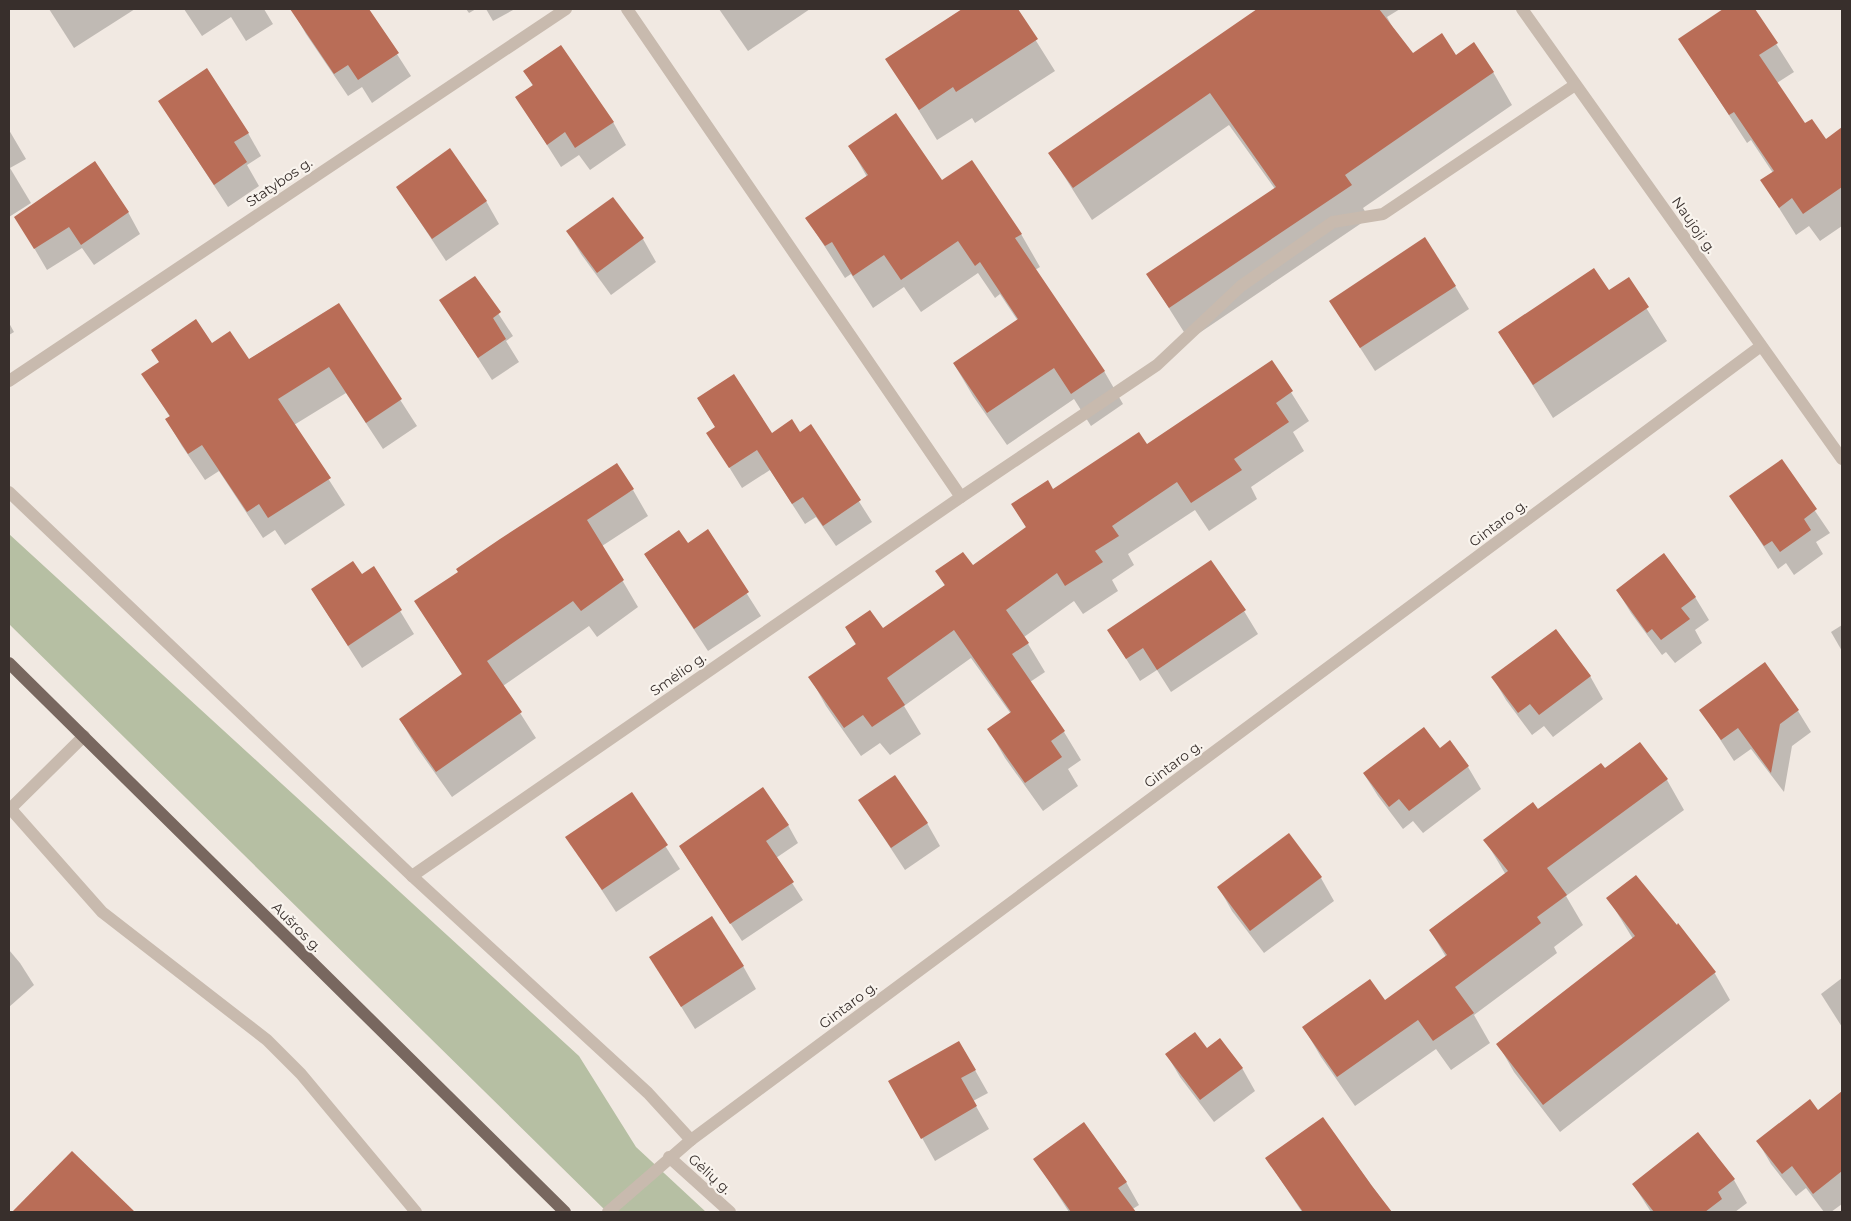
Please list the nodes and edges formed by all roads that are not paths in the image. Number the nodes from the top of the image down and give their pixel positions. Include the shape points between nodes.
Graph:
1 (566, 9) edge
2 (627, 9) edge
3 (1522, 9) edge
4 (1575, 85) junction
5 (1761, 346) junction
6 (9, 381) edge
7 (1842, 459) edge
8 (9, 492) edge
9 (961, 497) junction
10 (9, 663) edge
11 (84, 736) junction
12 (10, 808) edge
13 (412, 876) junction
14 (691, 1140) junction
15 (669, 1157) junction
16 (416, 1212) edge
17 (565, 1212) edge
18 (608, 1212) edge
19 (730, 1212) edge

1 - 6 street, Statybos g.
2 - 9 street
3 - 4 street, Naujoji g.
4 - 5 street, Naujoji g.
4 - 9 street, Smėlio g. via 1383,214 1333,222 1241,286 1157,365
5 - 7 street, Naujoji g.
5 - 14 street, Gintaro g.
8 - 13 street
9 - 13 street, Smėlio g.
10 - 11 main road, Aušros g.
11 - 12 street
11 - 17 main road, Aušros g.
12 - 16 street via 102,912 267,1040 301,1074
13 - 14 street via 648,1093
14 - 15 street, Gintaro g.
15 - 18 street, Gintaro g.
15 - 19 street, Gėlių g.

